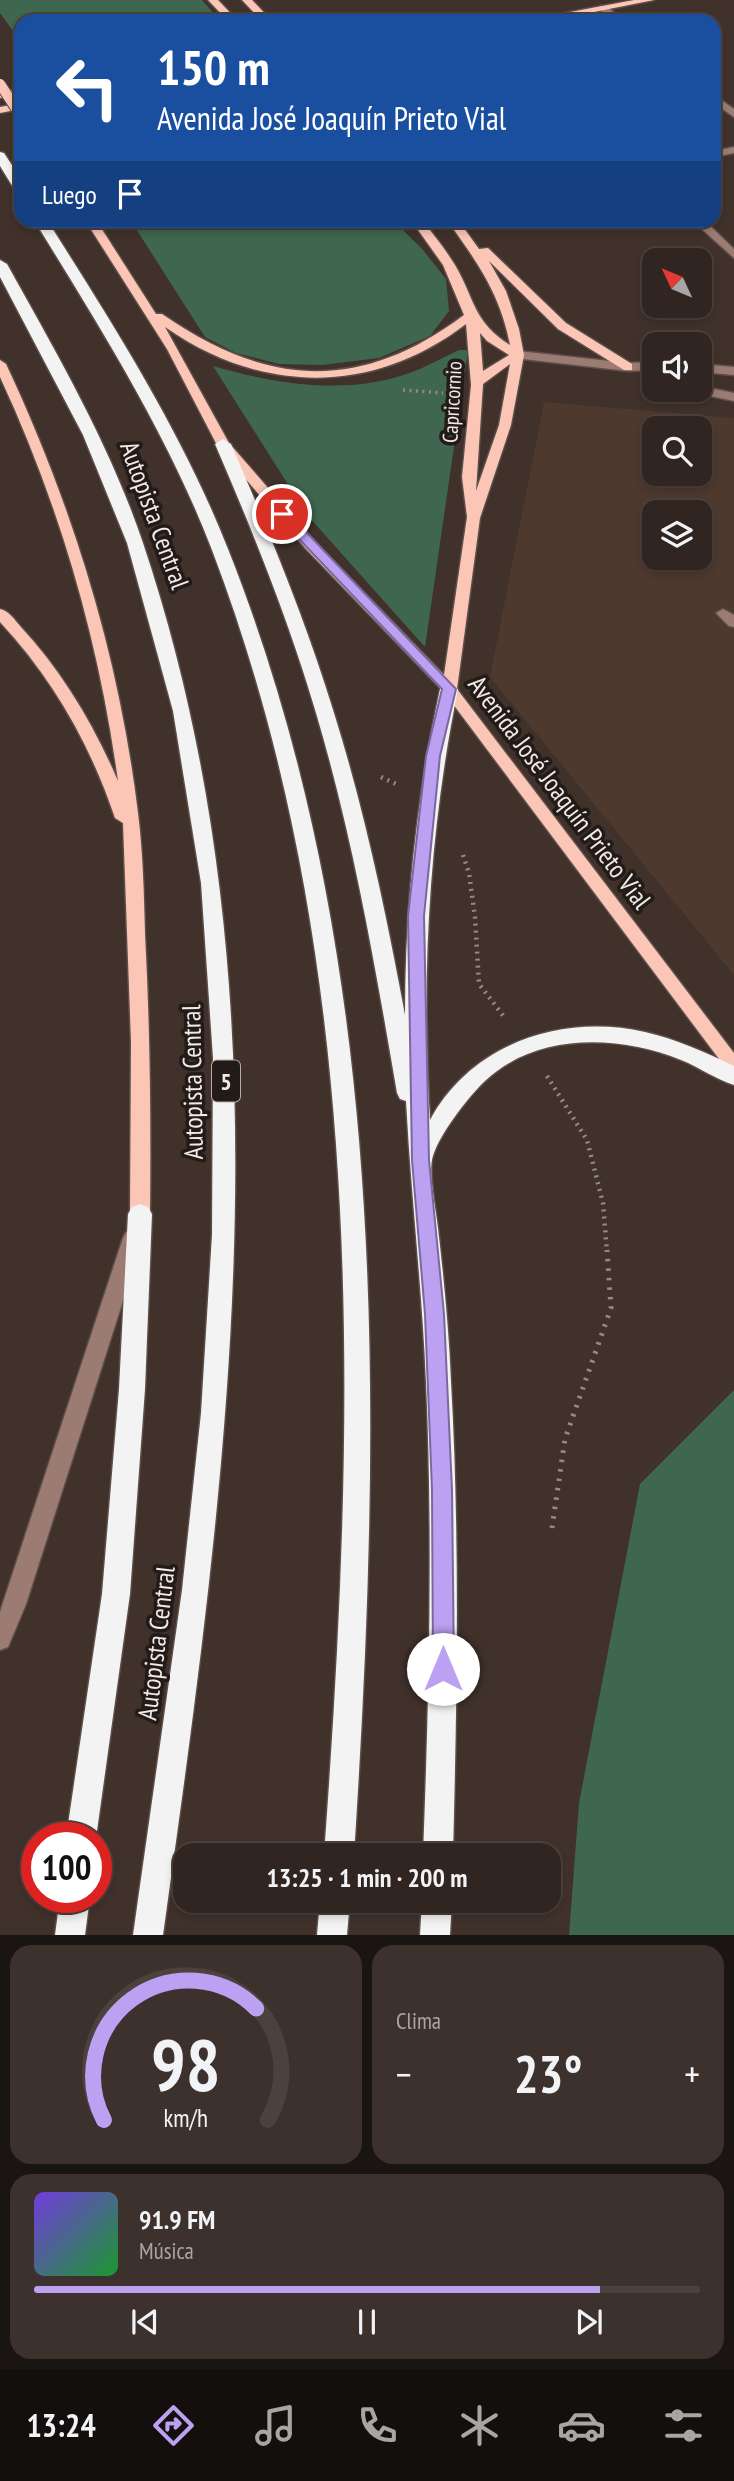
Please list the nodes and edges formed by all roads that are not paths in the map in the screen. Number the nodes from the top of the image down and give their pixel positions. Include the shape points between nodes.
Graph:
1 (247, 0) edge
2 (649, 0) edge
3 (603, 8) junction
4 (260, 14) edge
5 (564, 14) edge
6 (610, 14) edge
7 (0, 85) edge
8 (14, 106) edge
9 (0, 156) edge
10 (14, 178) edge
11 (45, 228) edge
12 (95, 228) edge
13 (422, 228) edge
14 (459, 228) edge
15 (705, 228) edge
16 (465, 234) junction
17 (734, 255) edge
18 (0, 264) edge
19 (148, 309) junction
20 (471, 315) junction
21 (518, 355) junction
22 (0, 364) edge
23 (642, 366) edge
24 (628, 367) junction
25 (712, 369) edge
26 (734, 371) edge
27 (642, 372) edge
28 (479, 382) junction
29 (712, 392) edge
30 (734, 397) edge
31 (223, 444) junction
32 (473, 518) junction
33 (0, 613) edge
34 (449, 689) junction
35 (134, 856) junction
36 (734, 1066) edge
37 (734, 1076) edge
38 (421, 1160) junction
39 (140, 1214) junction
40 (0, 1640) edge
41 (84, 1822) edge
42 (339, 1843) edge
43 (438, 1843) edge
44 (73, 1913) edge
45 (334, 1913) edge
46 (436, 1913) edge
47 (70, 1935) edge
48 (148, 1935) edge
49 (332, 1935) edge
50 (435, 1935) edge

1 - 4 main road
2 - 3 main road
3 - 5 main road
3 - 6 street
7 - 8 main road, bridge
9 - 10 highway
11 - 42 highway, Autopista Central via 157,415 220,550 276,717 317,886 345,1094 354,1240 353,1604
12 - 19 main road, Avenida José Joaquín Prieto Vial
13 - 20 main road, Capricornio via 456,275
14 - 16 main road, Capricornio
15 - 17 street
16 - 21 main road, Capricornio via 500,291
16 - 24 main road via 562,326
18 - 48 highway, Autopista Central / 5 via 85,418 131,532 158,615 195,780 221,986 225,1184 207,1478 180,1718
19 - 20 main road via 211,353 251,367 300,374 351,372 397,362 434,345
19 - 31 main road, Avenida José Joaquín Prieto Vial
20 - 21 main road via 491,338
20 - 28 main road, Capricornio
21 - 24 street
21 - 28 main road
21 - 32 main road, Capricornio via 505,425
22 - 35 main road via 52,479 94,614 114,707
23 - 24 street
24 - 27 street
25 - 26 street
28 - 32 main road, Capricornio via 469,466
29 - 30 street
31 - 34 main road, Avenida José Joaquín Prieto Vial via 311,546
31 - 38 highway via 306,650 337,754 368,878
32 - 34 main road, Capricornio
33 - 35 main road via 72,706 118,802
34 - 36 main road, Avenida José Joaquín Prieto Vial
34 - 38 highway via 433,756 416,916
35 - 39 main road via 143,1062
37 - 38 highway via 667,1044 640,1037 579,1034 527,1045 504,1056 460,1093 430,1136
38 - 43 highway via 435,1314 442,1490
39 - 40 street
39 - 41 highway via 116,1594
44 - 47 highway
45 - 49 highway
46 - 50 highway

